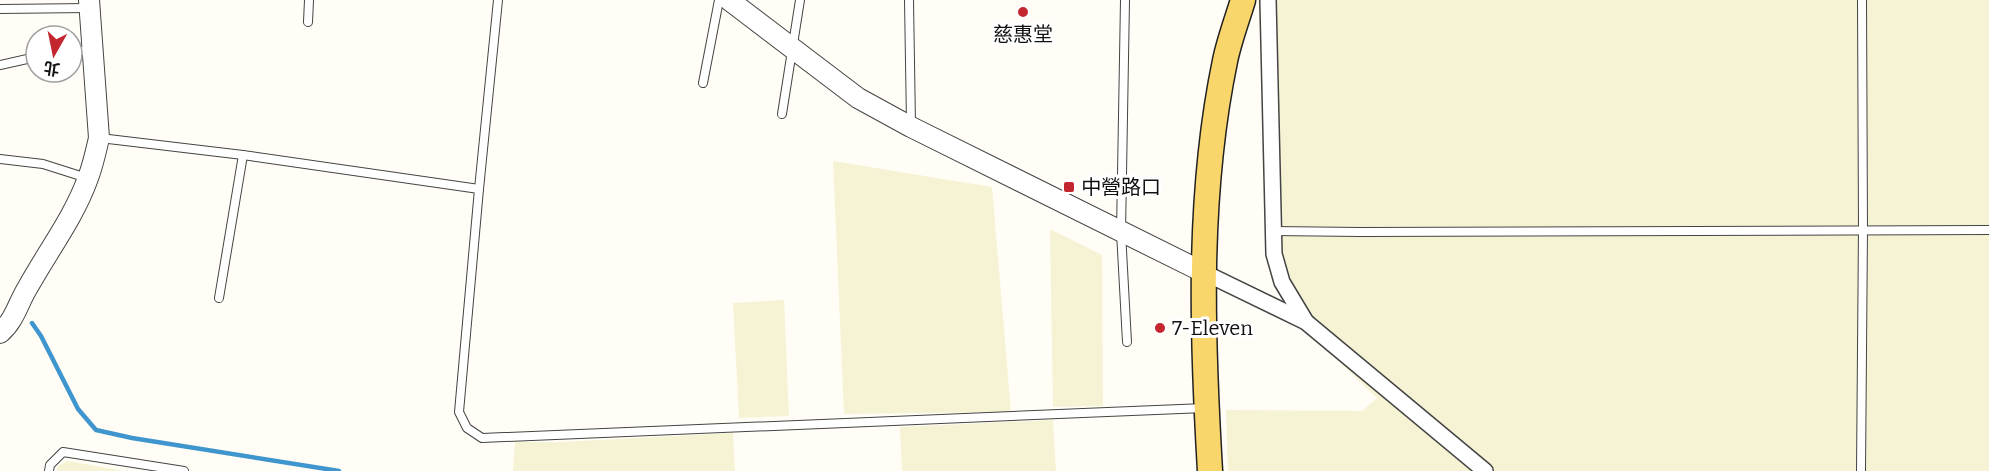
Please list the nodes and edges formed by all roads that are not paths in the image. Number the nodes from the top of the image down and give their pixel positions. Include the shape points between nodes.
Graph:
1 (309, 0) edge
2 (498, 0) edge
3 (718, 0) edge
4 (729, 0) edge
5 (800, 0) edge
6 (909, 0) edge
7 (1125, 0) edge
8 (1243, 0) edge
9 (1268, 0) edge
10 (1862, 0) edge
11 (89, 4) edge
12 (0, 9) edge
13 (308, 22) dead end
14 (792, 48) junction
15 (92, 50) junction
16 (84, 51) edge
17 (24, 60) edge
18 (0, 66) edge
19 (703, 83) dead end
20 (782, 114) dead end
21 (911, 127) junction
22 (99, 138) junction
23 (243, 155) junction
24 (0, 159) edge
25 (88, 178) junction
26 (479, 189) junction
27 (1863, 229) junction
28 (1989, 230) edge
29 (1272, 231) junction
30 (1121, 232) junction
31 (1203, 272) junction
32 (219, 298) dead end
33 (1306, 322) junction
34 (0, 333) edge
35 (1127, 342) dead end
36 (1206, 408) junction
37 (49, 471) edge
38 (184, 471) edge
39 (1210, 471) edge
40 (1485, 471) edge
41 (1861, 471) edge

1 - 13 lane
2 - 26 lane
3 - 19 lane
4 - 14 street
5 - 14 lane
6 - 21 lane
7 - 30 lane
8 - 31 main road via 1223,71 1210,158
9 - 29 street
10 - 27 lane
11 - 12 lane
11 - 15 street
14 - 20 lane
14 - 21 street via 858,98
15 - 16 lane
15 - 22 street
17 - 18 lane
21 - 30 street
22 - 23 lane
22 - 25 street
23 - 26 lane
23 - 32 lane
24 - 25 lane via 43,164
25 - 34 street via 26,289 17,313
26 - 36 lane via 459,412 467,428 482,438
27 - 28 lane
27 - 29 lane
27 - 41 lane
29 - 33 street via 1282,282
30 - 31 street
30 - 35 lane
31 - 33 street
31 - 36 main road
33 - 40 street
36 - 39 main road
37 - 38 lane via 63,452

